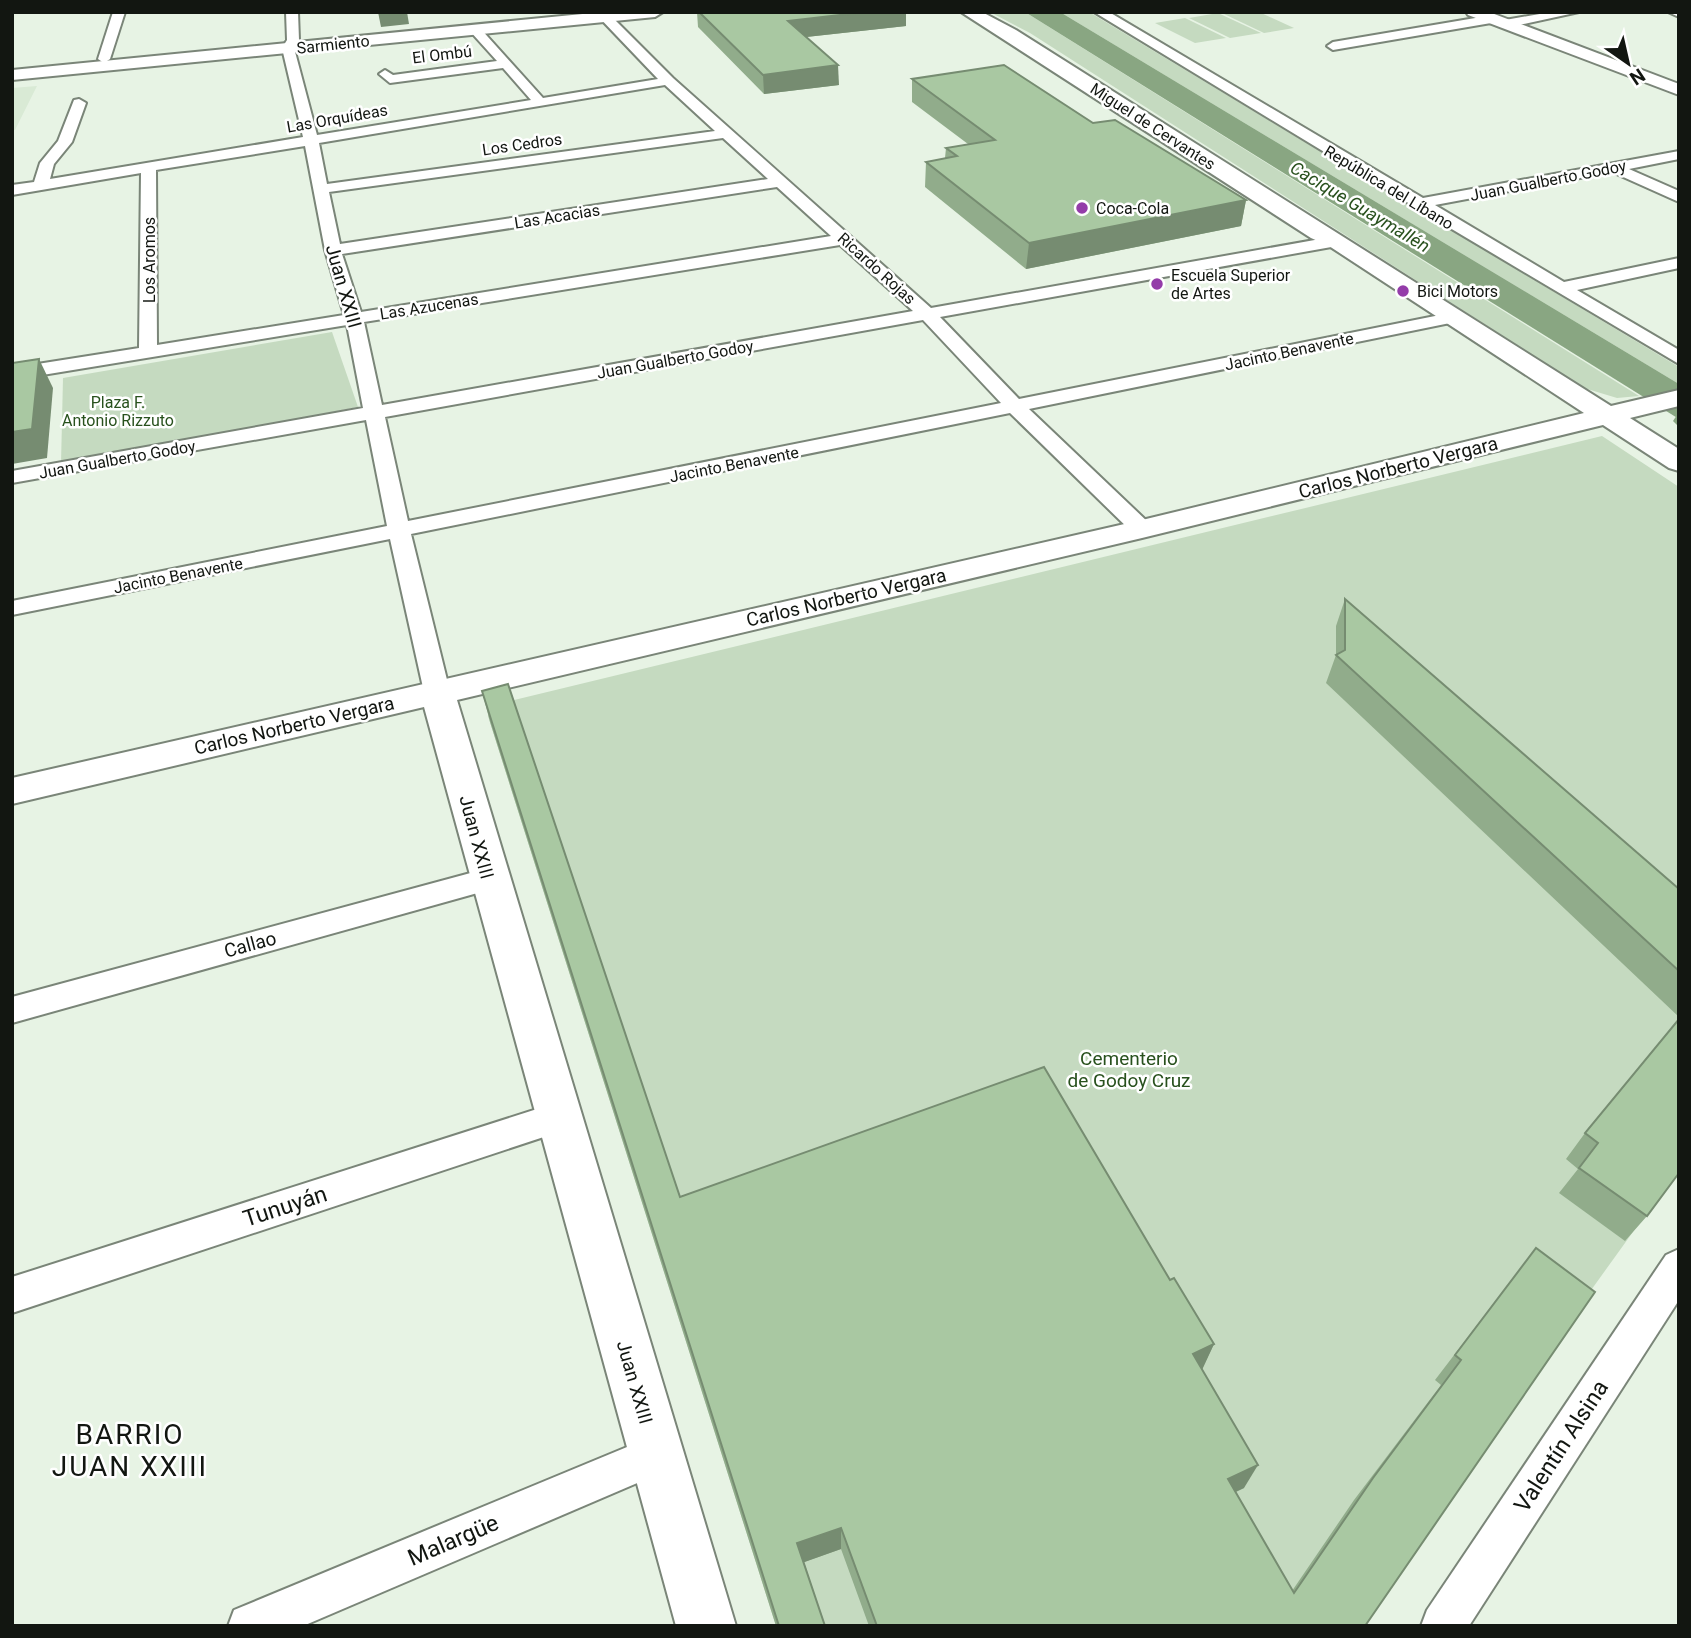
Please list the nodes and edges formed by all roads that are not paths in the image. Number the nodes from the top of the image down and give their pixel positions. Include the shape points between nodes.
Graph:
1 (119, 12) edge
2 (292, 12) edge
3 (655, 12) edge
4 (970, 12) edge
5 (981, 12) edge
6 (1100, 12) edge
7 (1474, 12) edge
8 (1573, 12) edge
9 (598, 14) edge
10 (1499, 22) junction
11 (475, 30) junction
12 (291, 44) junction
13 (1333, 46) dead end
14 (104, 59) junction
15 (507, 64) junction
16 (12, 68) edge
17 (385, 74) dead end
18 (12, 75) edge
19 (667, 80) junction
20 (1679, 90) edge
21 (540, 102) junction
22 (79, 103) dead end
23 (728, 133) junction
24 (311, 140) junction
25 (1679, 155) edge
26 (149, 167) junction
27 (1615, 168) junction
28 (781, 182) junction
29 (40, 186) junction
30 (321, 189) junction
31 (12, 190) edge
32 (1679, 197) edge
33 (1417, 204) junction
34 (846, 239) junction
35 (1337, 241) junction
36 (333, 250) junction
37 (1679, 263) edge
38 (1560, 288) junction
39 (926, 313) junction
40 (1455, 317) junction
41 (354, 318) junction
42 (148, 352) junction
43 (1679, 358) edge
44 (12, 374) edge
45 (1666, 401) edge
46 (1016, 407) junction
47 (375, 413) junction
48 (1607, 416) junction
49 (1679, 462) edge
50 (12, 477) edge
51 (1142, 529) junction
52 (399, 531) junction
53 (12, 608) edge
54 (438, 692) junction
55 (12, 790) edge
56 (489, 879) junction
57 (12, 1010) edge
58 (559, 1117) junction
59 (1679, 1267) edge
60 (12, 1296) edge
61 (656, 1455) junction
62 (250, 1626) edge
63 (706, 1626) edge
64 (1443, 1626) edge

1 - 14 street
2 - 12 street, Juan XXIII
3 - 9 main road, Sarmiento
4 - 35 main road, Miguel de Cervantes
5 - 35 main road, Miguel de Cervantes via 1330,231
6 - 33 street, República del Líbano
7 - 10 main road
8 - 10 street
9 - 11 main road, Sarmiento
9 - 12 main road, Sarmiento
9 - 19 street, Ricardo Rojas
10 - 13 street
10 - 20 main road
11 - 12 main road, Sarmiento
11 - 15 street
12 - 14 main road, Sarmiento
12 - 18 main road, Sarmiento
12 - 24 street, Juan XXIII
14 - 16 main road, Sarmiento
15 - 17 street, El Ombú via 390,79
15 - 21 street
19 - 21 street, Las Orquídeas
19 - 23 street, Ricardo Rojas
21 - 24 street, Las Orquídeas
22 - 29 street via 65,142 47,163
23 - 28 street, Ricardo Rojas
23 - 30 street, Los Cedros
24 - 26 street, Las Orquídeas
24 - 30 street, Juan XXIII
25 - 27 street, Juan Gualberto Godoy
26 - 29 street, Las Orquídeas
26 - 42 street, Los Aromos
27 - 32 street
27 - 33 street, Juan Gualberto Godoy
28 - 34 street, Ricardo Rojas
28 - 36 street, Las Acacias
29 - 31 street, Las Orquídeas
30 - 36 street, Juan XXIII
33 - 38 street, República del Líbano
34 - 39 street, Ricardo Rojas
34 - 41 street, Las Azucenas
35 - 39 street, Juan Gualberto Godoy
35 - 40 main road, Miguel de Cervantes
36 - 41 street, Juan XXIII
37 - 38 street
38 - 43 street, República del Líbano
39 - 46 street, Ricardo Rojas
39 - 47 street, Juan Gualberto Godoy
40 - 46 street, Jacinto Benavente
40 - 48 main road, Miguel de Cervantes
41 - 42 street, Las Azucenas
41 - 47 street, Juan XXIII
42 - 44 street, Las Azucenas
45 - 48 main road, Carlos Norberto Vergara
46 - 51 street, Ricardo Rojas
46 - 52 street, Jacinto Benavente
47 - 50 street, Juan Gualberto Godoy
47 - 52 street, Juan XXIII
48 - 49 main road, Miguel de Cervantes
48 - 51 main road, Carlos Norberto Vergara
51 - 54 main road, Carlos Norberto Vergara
52 - 53 street, Jacinto Benavente
52 - 54 street, Juan XXIII
54 - 55 main road, Carlos Norberto Vergara
54 - 56 main road, Juan XXIII
56 - 57 street, Callao
56 - 58 main road, Juan XXIII
58 - 60 street, Tunuyán
58 - 61 main road, Juan XXIII
59 - 64 street, Valentín Alsina
61 - 62 street, Malargüe
61 - 63 main road, Juan XXIII

